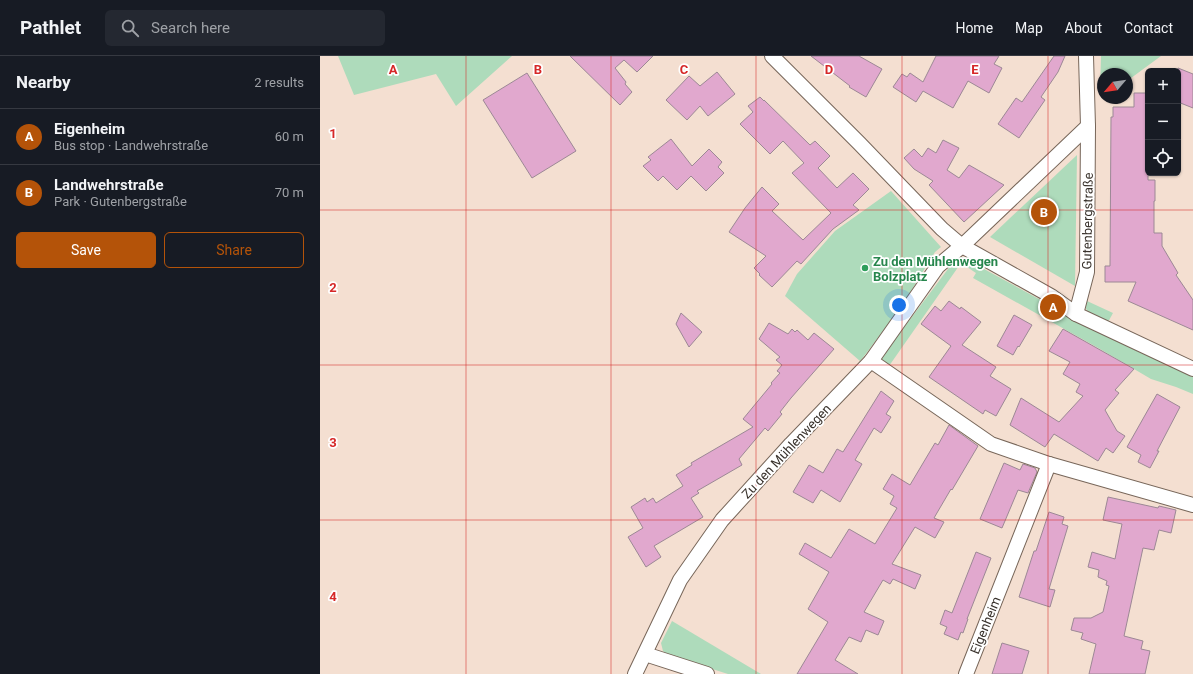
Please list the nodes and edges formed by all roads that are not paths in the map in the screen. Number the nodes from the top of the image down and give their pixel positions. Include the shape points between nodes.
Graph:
1 (772, 56) edge
2 (1086, 56) edge
3 (1088, 126) junction
4 (962, 246) junction
5 (1076, 314) junction
6 (871, 361) junction
7 (1193, 369) edge
8 (1049, 464) junction
9 (1193, 505) edge
10 (645, 654) junction
11 (635, 674) edge
12 (707, 674) edge
13 (966, 674) edge

1 - 4 street via 942,229
2 - 3 street, Gutenbergstraße
3 - 4 street
3 - 5 street, Gutenbergstraße via 1087,272
4 - 5 street via 1051,296
4 - 6 street, Zu den Mühlenwegen via 938,266
5 - 7 street
6 - 8 street via 991,444
6 - 10 street, Zu den Mühlenwegen via 722,520 680,580
8 - 9 street
8 - 13 street, Eigenheim
10 - 11 street, Zu den Mühlenwegen
10 - 12 street

